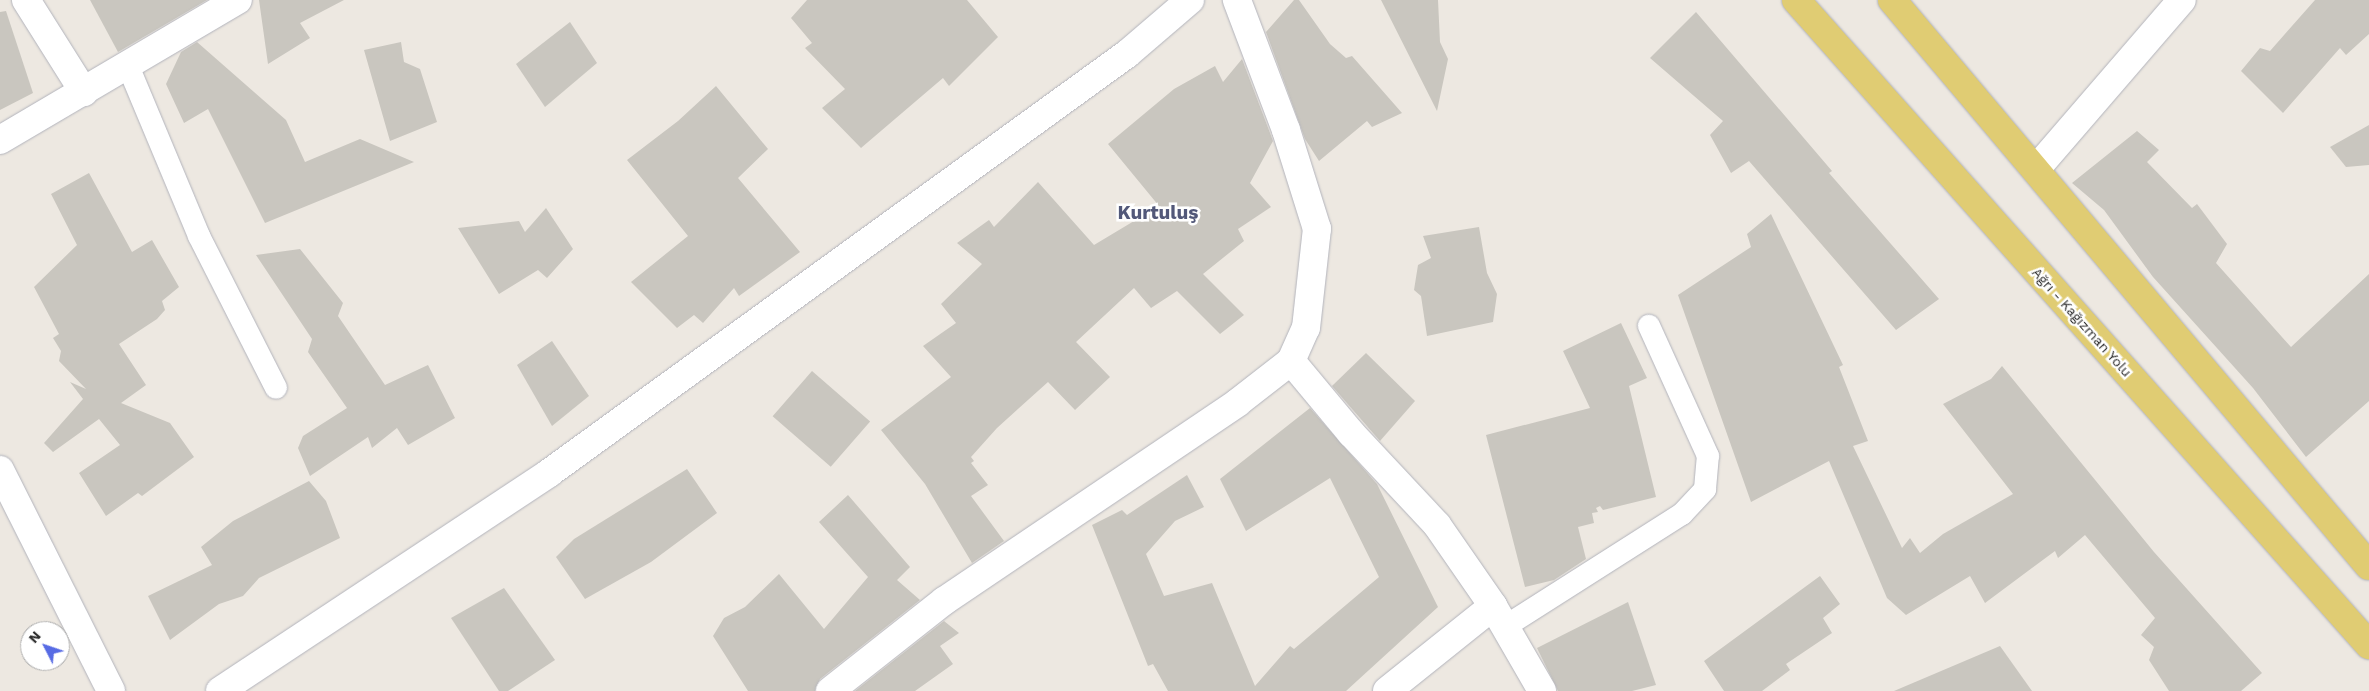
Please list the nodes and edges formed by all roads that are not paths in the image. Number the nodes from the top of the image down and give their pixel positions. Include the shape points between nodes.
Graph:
1 (26, 0) edge
2 (238, 0) edge
3 (1190, 0) edge
4 (1237, 0) edge
5 (1796, 0) edge
6 (1892, 0) edge
7 (2182, 0) edge
8 (128, 66) junction
9 (84, 92) junction
10 (0, 140) edge
11 (2036, 169) junction
12 (1649, 326) dead end
13 (1291, 361) junction
14 (276, 388) dead end
15 (0, 470) edge
16 (2369, 566) edge
17 (1499, 616) junction
18 (2369, 645) edge
19 (111, 691) edge
20 (220, 691) edge
21 (830, 691) edge
22 (1387, 691) edge
23 (1542, 691) edge

1 - 9 street
2 - 8 street
3 - 20 street via 1127,54 557,467
4 - 13 street via 1286,130 1317,229 1306,328
5 - 18 main road, Ağrı - Kağızman Yolu
6 - 11 main road
7 - 11 street
8 - 9 street
8 - 14 lane via 199,236
9 - 10 street
11 - 16 main road
12 - 17 lane via 1708,456 1705,489 1682,514
13 - 17 street via 1351,433 1437,525
13 - 21 street via 1237,403 944,601
15 - 19 street
17 - 22 street
17 - 23 street

